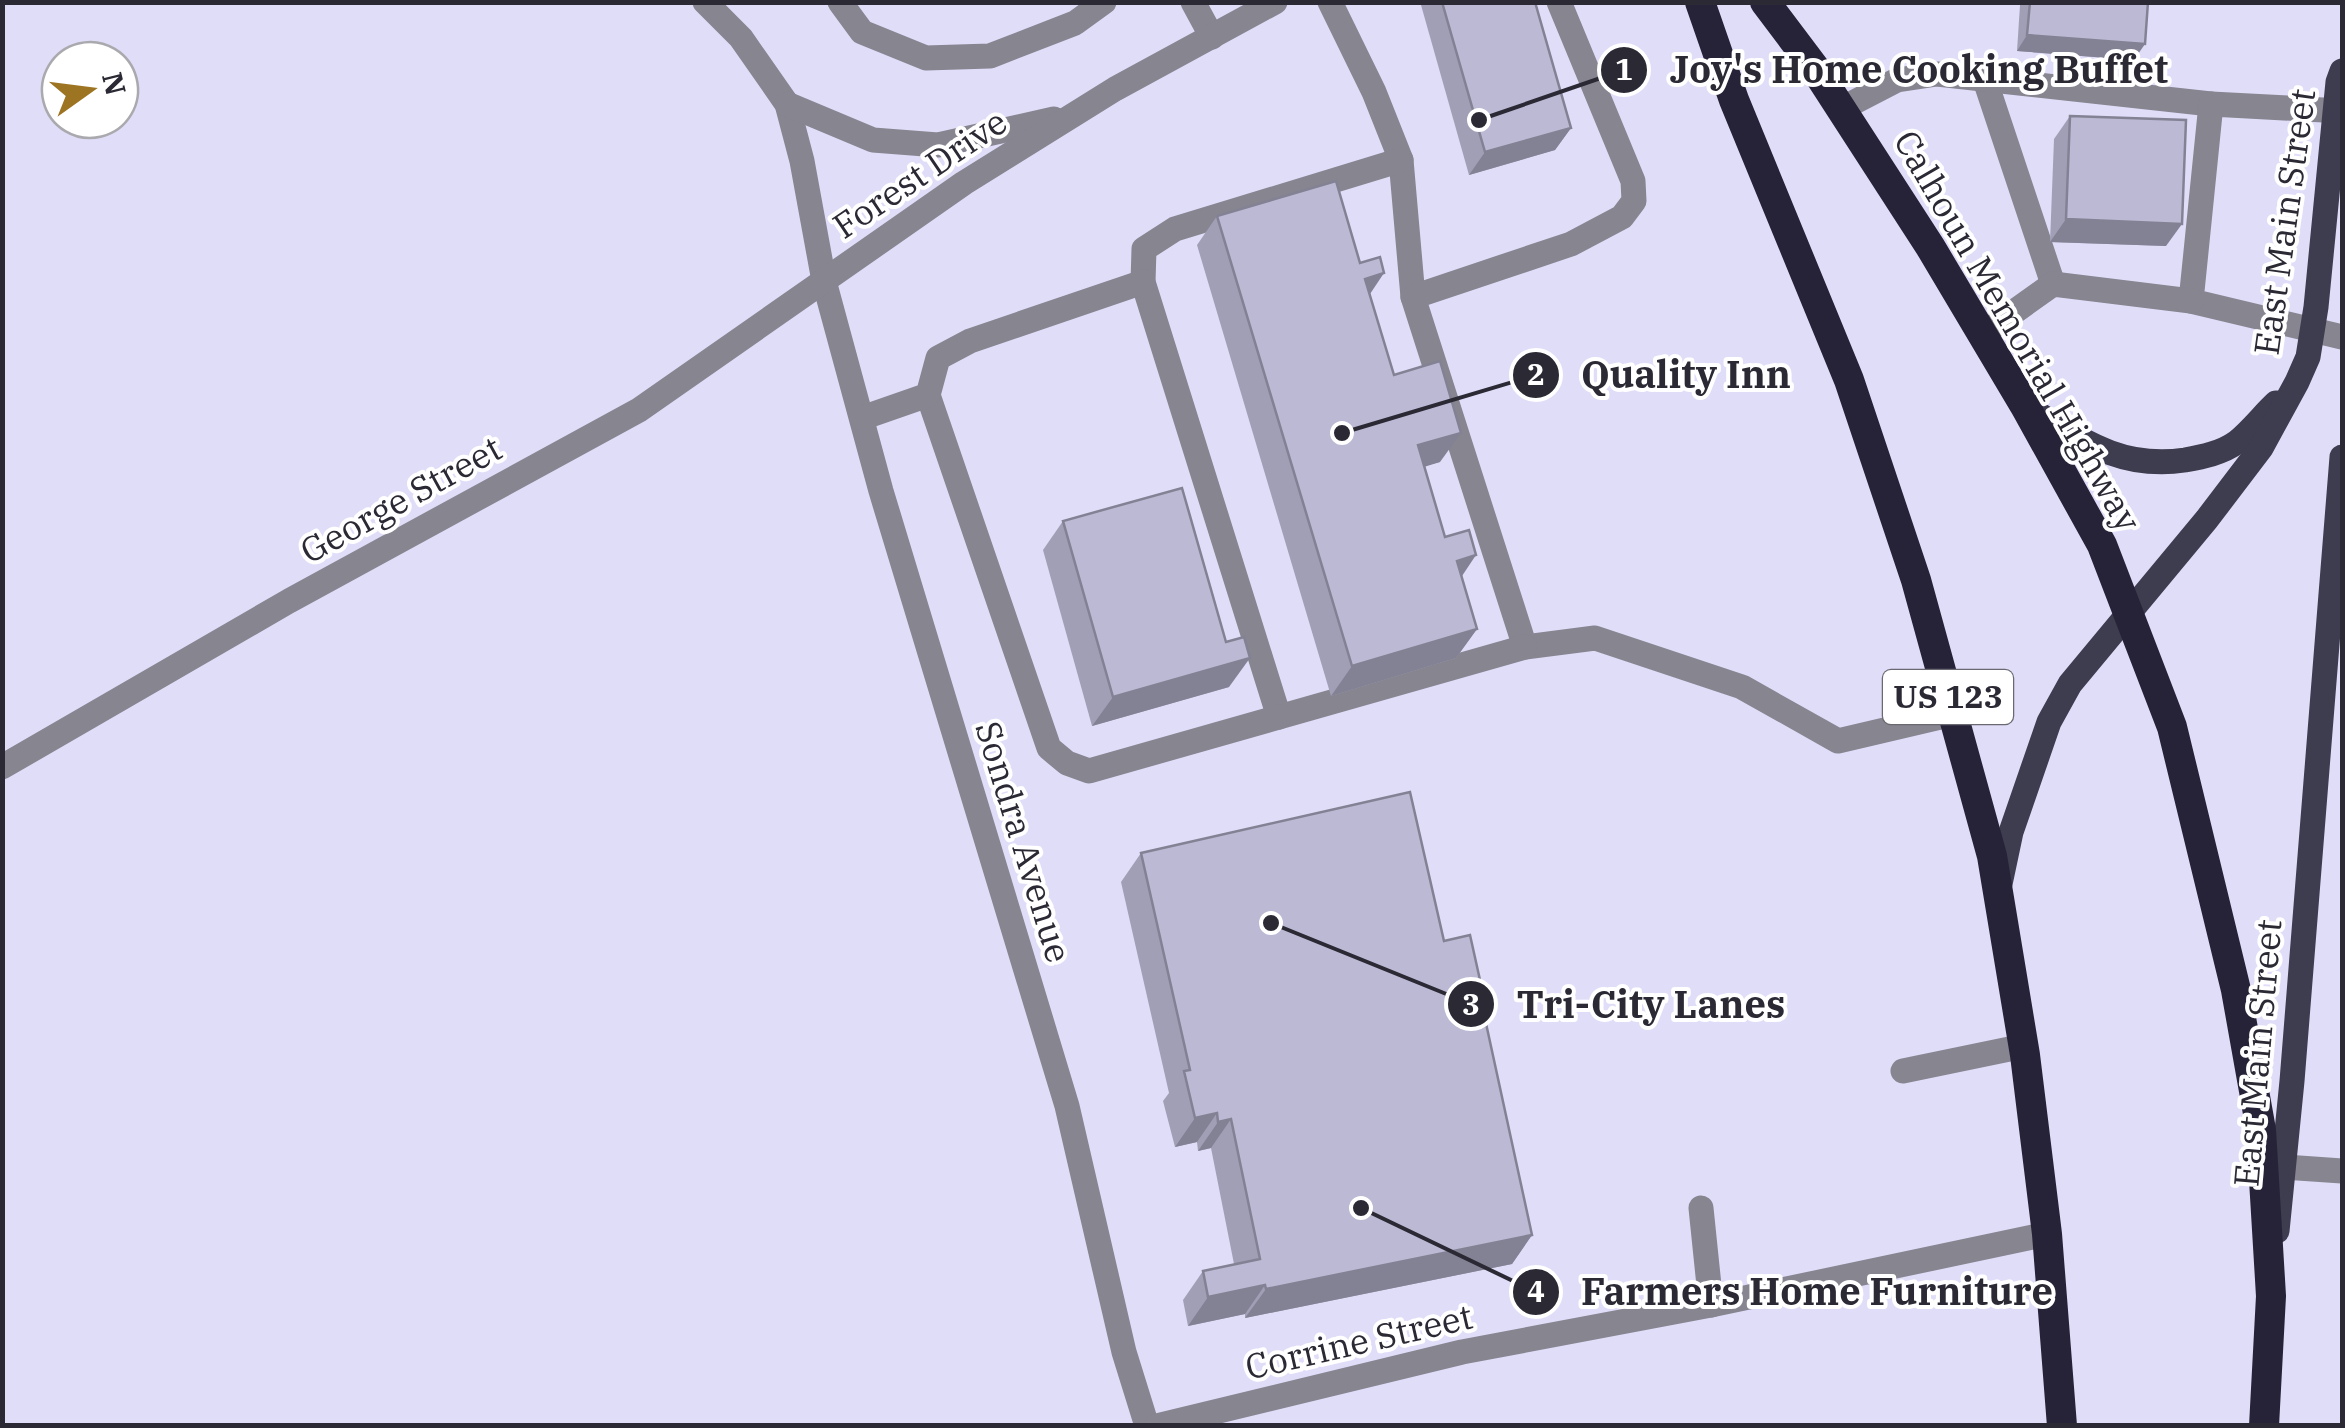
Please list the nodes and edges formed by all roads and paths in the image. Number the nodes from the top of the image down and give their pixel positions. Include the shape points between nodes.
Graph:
1 (706, 2) edge
2 (840, 2) edge
3 (1104, 2) edge
4 (1193, 2) edge
5 (1276, 2) edge
6 (1330, 2) edge
7 (1559, 2) edge
8 (1700, 2) edge
9 (1765, 2) edge
10 (1212, 36) junction
11 (2342, 71) edge
12 (1985, 80) junction
13 (788, 104) junction
14 (2211, 104) junction
15 (1842, 109) junction
16 (2339, 110) edge
17 (1074, 115) junction
18 (1400, 160) junction
19 (824, 281) junction
20 (1144, 282) junction
21 (2053, 284) junction
22 (1412, 297) junction
23 (2190, 302) junction
24 (2312, 332) junction
25 (1983, 334) junction
26 (2342, 337) edge
27 (2297, 382) junction
28 (928, 395) junction
29 (2025, 406) junction
30 (862, 418) junction
31 (2342, 458) edge
32 (2128, 613) junction
33 (1525, 647) junction
34 (1952, 714) junction
35 (1279, 717) junction
36 (2, 766) edge
37 (1998, 894) junction
38 (2024, 1046) junction
39 (1903, 1071) dead end
40 (2284, 1167) junction
41 (2342, 1171) edge
42 (1701, 1208) dead end
43 (2047, 1234) junction
44 (2271, 1296) junction
45 (1711, 1305) junction
46 (1147, 1426) edge
47 (1157, 1426) edge
48 (2062, 1426) edge
49 (2264, 1426) edge

1 - 13 street, Forest Drive
2 - 3 street via 862,32 926,58 990,56 1075,23
4 - 10 street
5 - 10 street, Forest Drive
6 - 18 street
7 - 22 street via 1633,181 1634,201 1622,217 1571,244
8 - 34 highway, US 123 via 1849,380 1916,580
9 - 15 highway, Calhoun Memorial Highway
10 - 17 street, Forest Drive
11 - 16 main road, East Main Street
12 - 14 street
12 - 15 street via 1937,74 1897,80
12 - 21 street
13 - 17 street via 872,140 938,145
13 - 19 street, Forest Drive
14 - 16 street
14 - 23 street
15 - 25 highway, Calhoun Memorial Highway
16 - 24 main road, East Main Street
17 - 19 street, Forest Drive
18 - 20 street via 1175,229 1144,249
18 - 22 street
19 - 30 street, Sondra Avenue
19 - 36 street, George Street via 639,410
20 - 28 street via 938,358
20 - 35 street
21 - 23 street
21 - 25 street
22 - 33 street
23 - 24 street
24 - 26 street
24 - 27 main road, East Main Street
25 - 29 highway, Calhoun Memorial Highway
27 - 29 main road via 2236,443 2162,463 2118,458
27 - 32 main road, East Main Street via 2261,448
28 - 30 street
28 - 35 street via 1049,748 1090,771
29 - 32 highway, Calhoun Memorial Highway via 2102,545
30 - 46 street, Sondra Avenue via 1066,1106
31 - 40 main road, East Main Street
32 - 37 main road, East Main Street via 2070,684 2049,722 2011,832
32 - 44 highway, Calhoun Memorial Highway via 2172,727 2236,990 2261,1130
33 - 34 street via 1594,638 1742,687 1838,741
33 - 35 street
34 - 37 highway, US 123
37 - 38 highway, US 123
38 - 39 street
38 - 43 highway, US 123
40 - 41 street
40 - 44 main road, East Main Street
42 - 45 street
43 - 45 street, Corrine Street
43 - 48 highway, US 123
44 - 49 highway, Calhoun Memorial Highway
45 - 47 street, Corrine Street via 1462,1352

